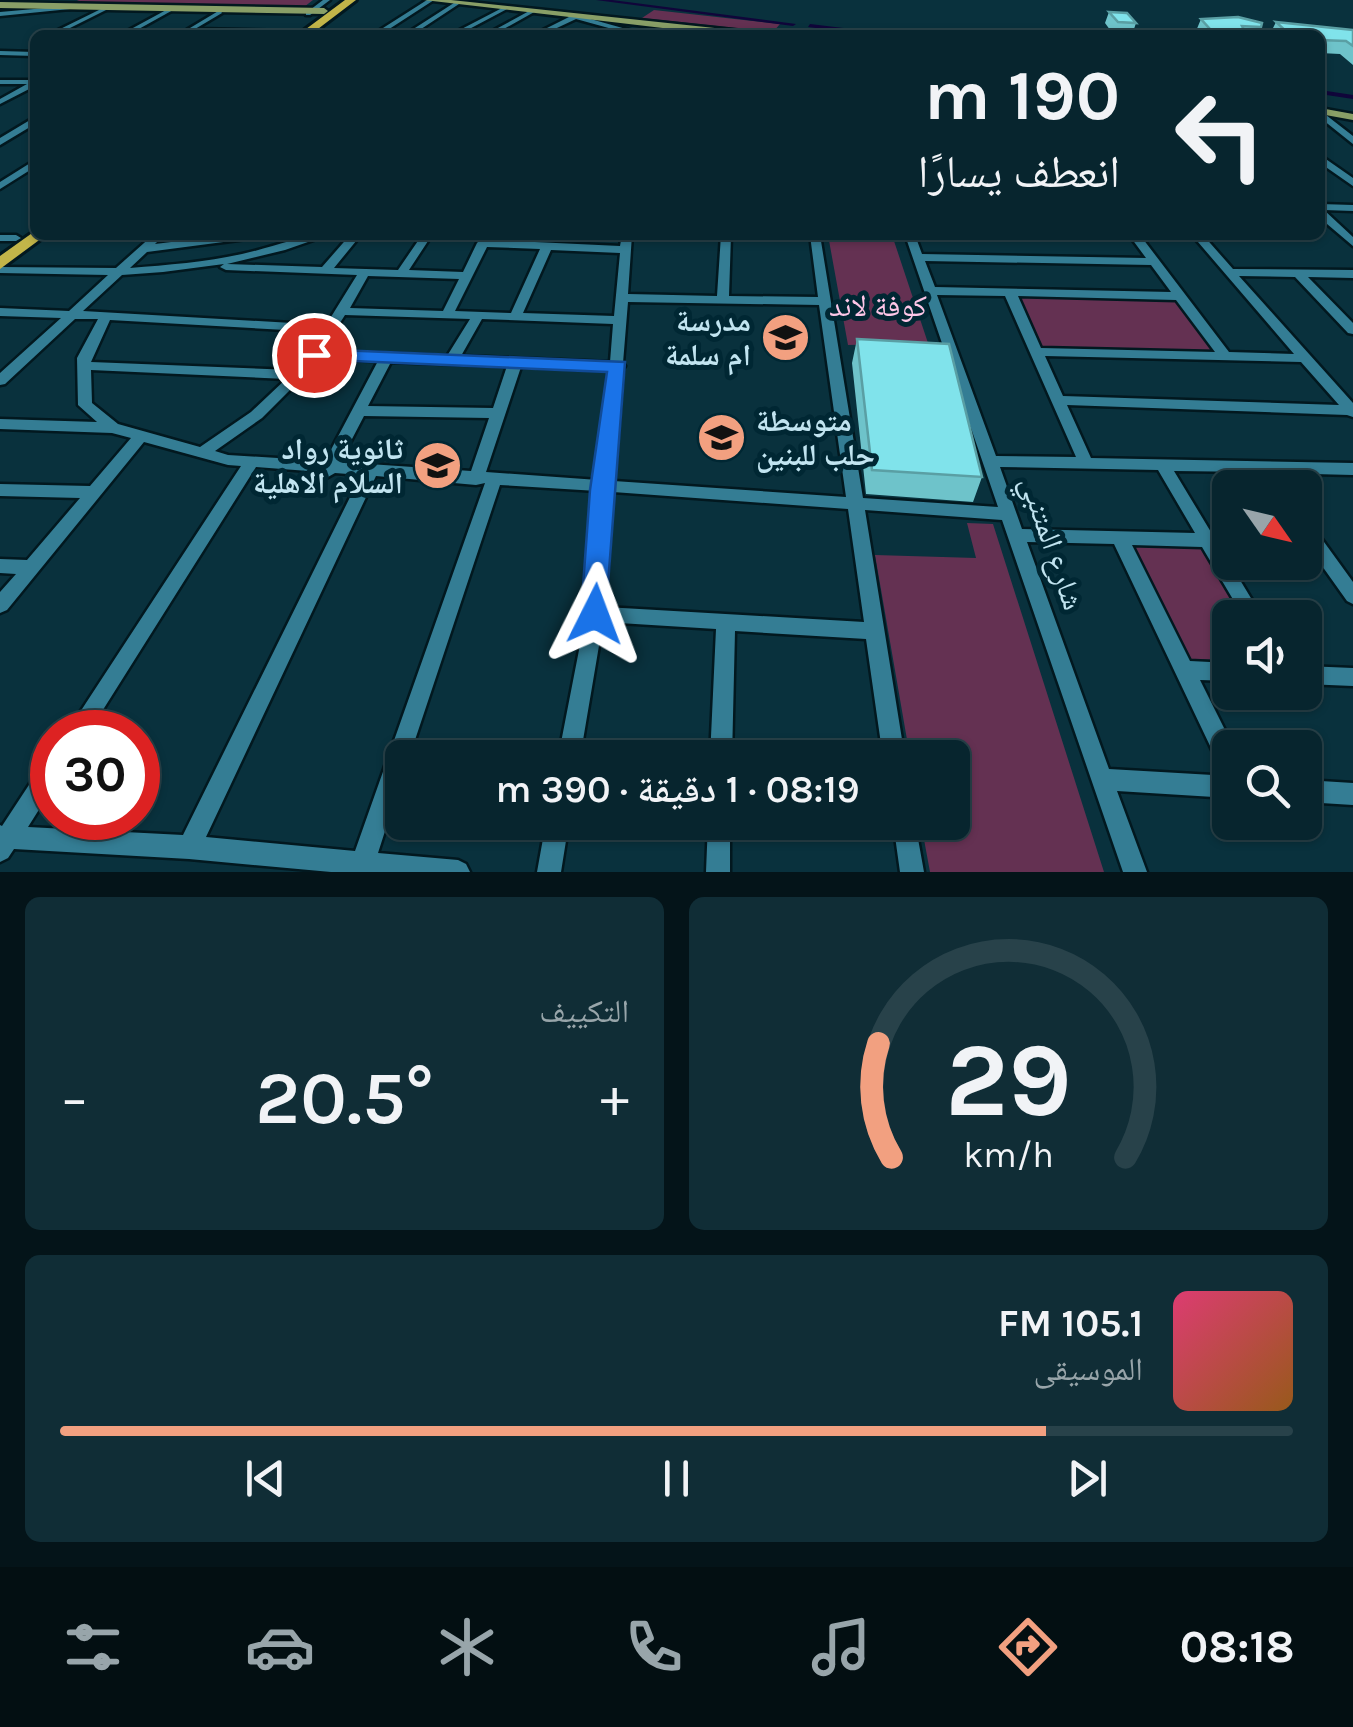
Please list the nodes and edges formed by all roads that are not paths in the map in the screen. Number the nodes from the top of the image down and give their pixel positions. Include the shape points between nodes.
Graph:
1 (430, 0) edge
2 (459, 1) edge
3 (328, 7) edge
4 (143, 8) junction
5 (506, 8) junction
6 (0, 9) edge
7 (111, 9) junction
8 (162, 9) junction
9 (532, 11) junction
10 (220, 12) junction
11 (572, 16) junction
12 (616, 22) junction
13 (63, 30) edge
14 (73, 30) edge
15 (130, 30) edge
16 (189, 30) edge
17 (301, 30) edge
18 (301, 30) edge
19 (382, 30) edge
20 (415, 30) edge
21 (464, 30) edge
22 (497, 30) edge
23 (545, 30) edge
24 (610, 30) edge
25 (632, 30) edge
26 (703, 30) edge
27 (714, 30) edge
28 (30, 50) edge
29 (30, 50) edge
30 (0, 53) edge
31 (13, 53) junction
32 (30, 72) edge
33 (5, 82) edge
34 (30, 85) edge
35 (0, 102) edge
36 (1325, 116) edge
37 (1325, 118) edge
38 (1353, 120) edge
39 (30, 123) edge
40 (1325, 135) edge
41 (1352, 140) edge
42 (0, 142) edge
43 (1325, 162) edge
44 (30, 166) edge
45 (1353, 183) edge
46 (0, 186) edge
47 (1325, 208) edge
48 (1353, 208) edge
49 (1325, 213) edge
50 (1325, 231) edge
51 (1340, 231) junction
52 (8, 238) edge
53 (32, 240) edge
54 (153, 240) edge
55 (232, 240) edge
56 (291, 240) edge
57 (352, 240) edge
58 (424, 240) edge
59 (484, 240) edge
60 (494, 240) edge
61 (726, 240) edge
62 (817, 240) edge
63 (912, 240) edge
64 (1138, 240) edge
65 (1201, 240) edge
66 (627, 242) edge
67 (1353, 243) edge
68 (547, 246) junction
69 (143, 249) junction
70 (0, 250) edge
71 (918, 257) junction
72 (1154, 262) junction
73 (218, 265) junction
74 (0, 267) edge
75 (324, 272) junction
76 (1230, 272) junction
77 (364, 273) junction
78 (402, 274) junction
79 (1298, 274) junction
80 (1353, 274) edge
81 (115, 275) junction
82 (466, 276) junction
83 (931, 291) junction
84 (1010, 293) junction
85 (1180, 296) junction
86 (621, 298) junction
87 (724, 300) junction
88 (826, 301) junction
89 (341, 311) junction
90 (0, 312) edge
91 (74, 312) junction
92 (1336, 313) junction
93 (1353, 314) edge
94 (447, 315) junction
95 (106, 316) junction
96 (478, 316) junction
97 (515, 317) junction
98 (620, 320) junction
99 (331, 329) junction
100 (1353, 330) edge
101 (1037, 352) junction
102 (314, 355) junction
103 (1226, 357) junction
104 (386, 358) junction
105 (1305, 358) junction
106 (452, 360) junction
107 (515, 364) junction
108 (84, 366) junction
109 (618, 366) junction
110 (302, 374) junction
111 (0, 381) edge
112 (1058, 400) junction
113 (358, 410) junction
114 (1352, 411) edge
115 (499, 412) junction
116 (0, 424) edge
117 (113, 428) junction
118 (142, 436) junction
119 (200, 454) junction
120 (993, 460) junction
121 (1086, 463) junction
122 (1162, 464) junction
123 (250, 465) junction
124 (1260, 467) junction
125 (1262, 470) edge
126 (1352, 470) edge
127 (328, 471) junction
128 (370, 472) junction
129 (485, 480) junction
130 (0, 490) edge
131 (602, 490) junction
132 (94, 492) junction
133 (855, 506) junction
134 (1010, 514) junction
135 (1017, 535) junction
136 (1120, 538) junction
137 (1208, 540) junction
138 (1322, 553) edge
139 (0, 566) edge
140 (32, 567) junction
141 (1353, 596) edge
142 (1243, 600) edge
143 (0, 605) edge
144 (595, 614) junction
145 (726, 623) junction
146 (874, 631) junction
147 (1184, 670) junction
148 (1212, 671) edge
149 (1322, 676) edge
150 (1353, 677) edge
151 (91, 710) edge
152 (1214, 730) edge
153 (572, 740) edge
154 (722, 740) edge
155 (891, 740) edge
156 (1101, 779) junction
157 (1212, 786) edge
158 (1322, 792) edge
159 (1353, 794) edge
160 (30, 802) edge
161 (555, 840) edge
162 (719, 840) edge
163 (907, 840) edge
164 (3, 841) edge
165 (190, 847) junction
166 (362, 864) junction
167 (458, 872) edge
168 (549, 872) edge
169 (718, 872) edge
170 (912, 872) edge
171 (1135, 872) edge

1 - 2 main road
1 - 19 street
2 - 5 main road
2 - 12 main road
2 - 20 street
3 - 8 main road
3 - 10 main road
3 - 17 highway
3 - 18 highway
4 - 6 main road
4 - 7 main road
4 - 8 main road
5 - 9 main road
5 - 21 street
6 - 7 main road
7 - 13 street
7 - 14 street
8 - 10 main road
8 - 15 street
9 - 11 main road
9 - 22 street
10 - 16 street
11 - 12 main road
11 - 23 street
12 - 24 street
12 - 25 street
12 - 26 main road
12 - 27 main road
28 - 31 street
29 - 31 street
30 - 31 street
32 - 33 street
34 - 35 street
36 - 38 main road
37 - 41 street
39 - 42 street
40 - 41 street
43 - 45 street
44 - 46 street
47 - 48 street
49 - 51 street
50 - 51 street
51 - 67 street
52 - 70 highway
53 - 74 highway
54 - 69 street
55 - 69 street
56 - 73 street
57 - 75 street
58 - 78 street
59 - 82 street
60 - 68 street
61 - 87 street
62 - 88 street
63 - 71 street, شارع المتنبي
64 - 72 street
65 - 76 street
66 - 68 street
66 - 86 street
68 - 97 street
69 - 81 street
71 - 72 street
71 - 83 street, شارع المتنبي
72 - 85 street
73 - 75 street
73 - 81 street
74 - 81 street
75 - 77 street
76 - 79 street
76 - 105 street
77 - 78 street
77 - 89 street
78 - 82 street
79 - 80 street
79 - 92 street
81 - 91 street
82 - 94 street
83 - 84 street
83 - 120 street, شارع المتنبي
84 - 85 street
84 - 101 street
85 - 103 street
86 - 87 street
86 - 98 street
87 - 88 street
88 - 133 street
89 - 94 street
89 - 99 street
90 - 91 street
91 - 95 street
91 - 111 street
92 - 93 street
92 - 100 street
94 - 96 street
95 - 99 street
95 - 108 street
96 - 97 street
96 - 106 street
97 - 98 street
98 - 109 street
99 - 102 street
101 - 103 street
101 - 112 street
102 - 104 street
102 - 110 street
103 - 105 street
104 - 106 street
104 - 113 street
105 - 114 street
106 - 107 street
107 - 109 street
107 - 115 street
108 - 110 street
108 - 117 street via 85,404
109 - 131 street
110 - 119 street via 273,404
112 - 114 street
112 - 121 street
113 - 115 street
113 - 127 street
115 - 129 street
116 - 117 street
117 - 118 street
118 - 119 street
118 - 132 street
119 - 123 street
120 - 121 street
120 - 134 street, شارع المتنبي
121 - 122 street
122 - 124 street
122 - 137 street
123 - 127 street
123 - 151 street
124 - 125 street
124 - 126 street
127 - 128 street
128 - 129 street
128 - 165 street
129 - 131 street
129 - 166 street
130 - 132 street
131 - 133 street
131 - 144 street
132 - 140 street
133 - 134 street
133 - 146 street
134 - 135 street, شارع المتنبي
135 - 136 street
135 - 156 street, شارع المتنبي
136 - 137 street
136 - 147 street
137 - 142 street
138 - 141 street
139 - 140 street
140 - 143 street
144 - 145 street
144 - 153 street
145 - 146 street
145 - 154 street
146 - 155 street
147 - 148 street
147 - 152 street
149 - 150 street
156 - 157 street
156 - 171 street, شارع المتنبي
158 - 159 street
160 - 164 street
161 - 168 street
162 - 169 street
163 - 170 street
164 - 165 street
165 - 166 street
166 - 167 street

